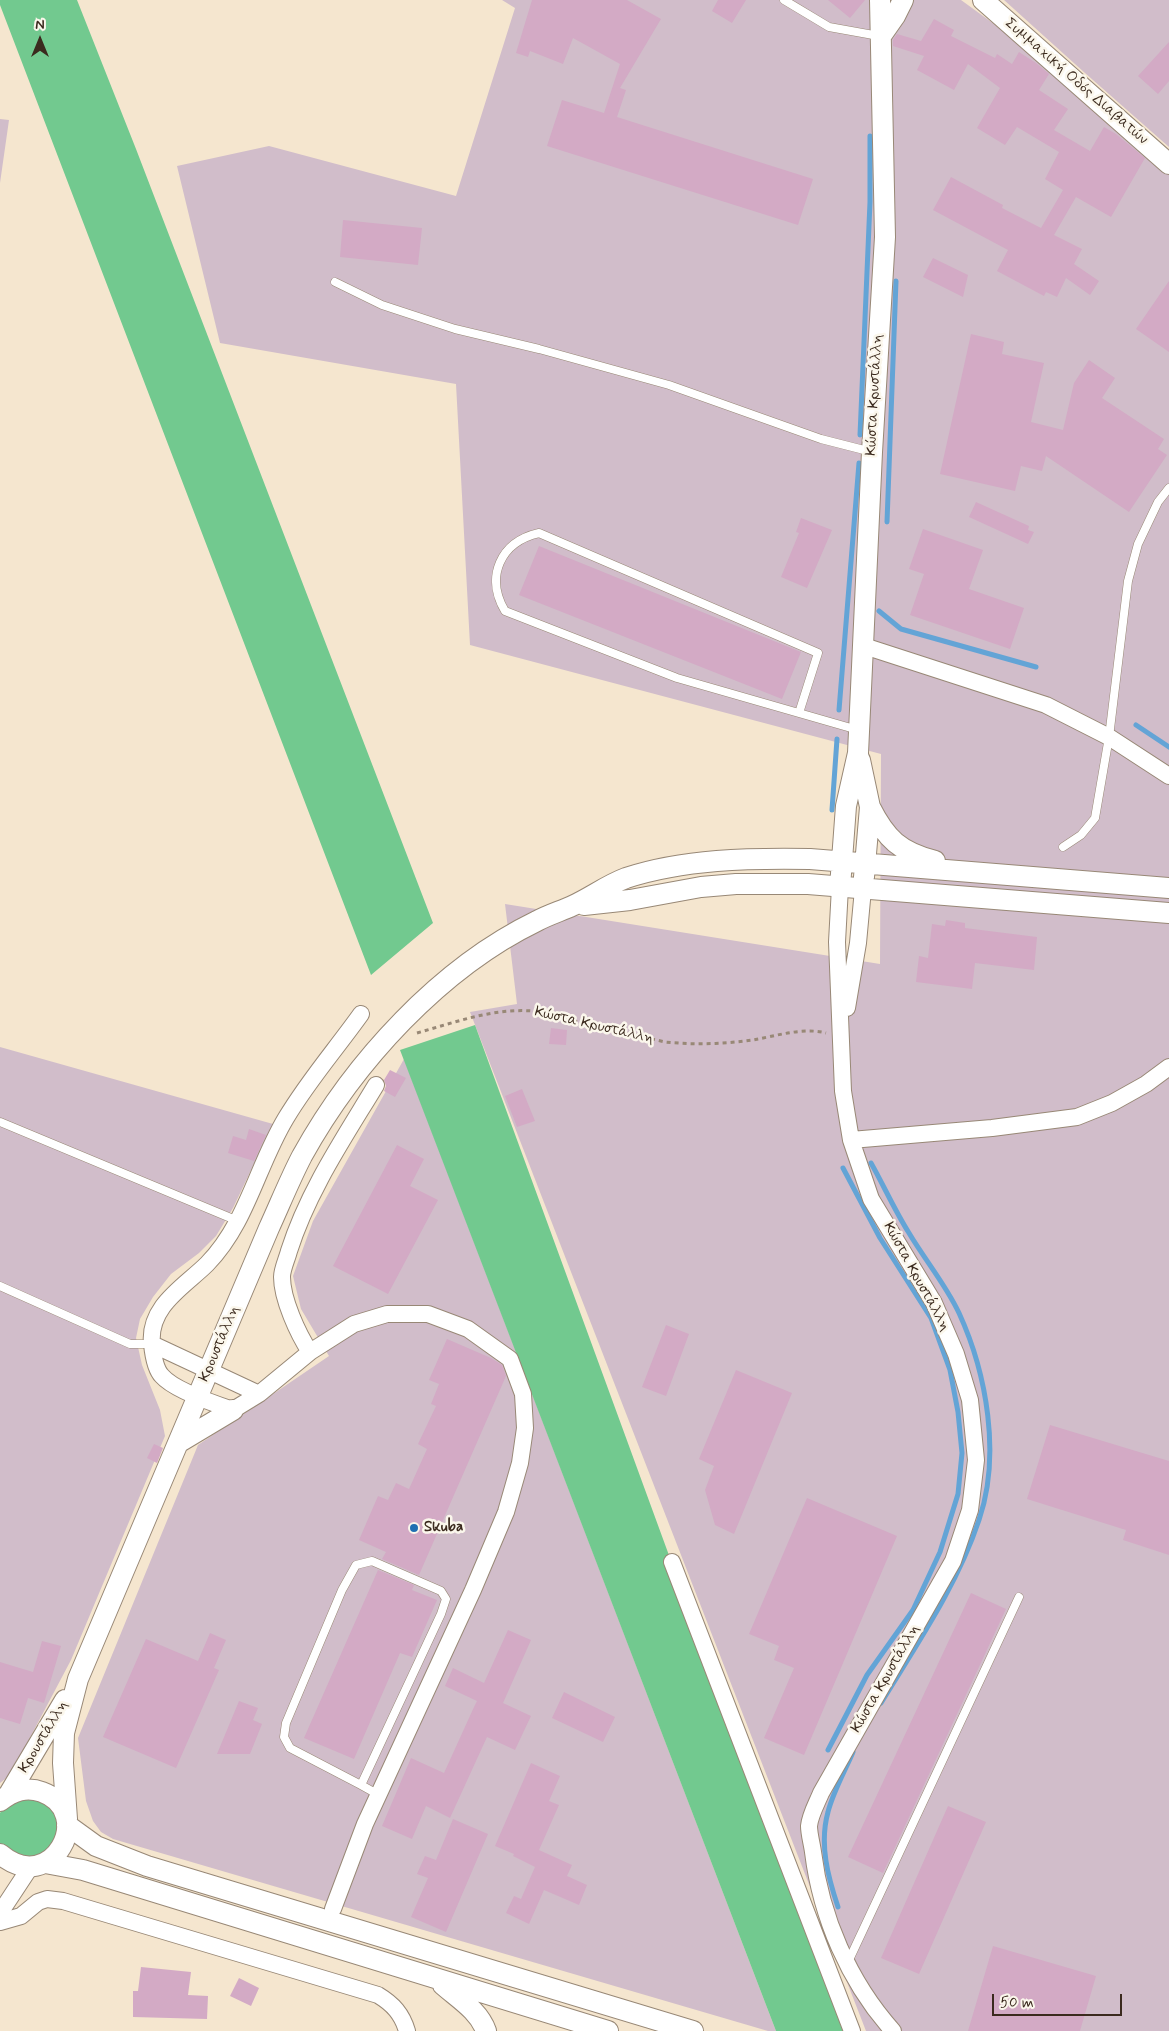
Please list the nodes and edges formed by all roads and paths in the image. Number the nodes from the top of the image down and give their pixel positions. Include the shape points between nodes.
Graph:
1 (784, 0) edge
2 (880, 0) edge
3 (902, 0) edge
4 (983, 0) edge
5 (881, 36) junction
6 (1169, 164) edge
7 (335, 282) dead end
8 (872, 452) junction
9 (1169, 488) edge
10 (864, 646) junction
11 (799, 713) junction
12 (860, 730) junction
13 (1109, 737) junction
14 (858, 753) junction
15 (1169, 776) edge
16 (870, 807) junction
17 (1063, 847) dead end
18 (842, 861) junction
19 (866, 864) junction
20 (986, 874) junction
21 (840, 887) junction
22 (1169, 888) edge
23 (863, 889) junction
24 (572, 906) junction
25 (1169, 913) edge
26 (361, 1014) dead end
27 (416, 1033) dead end
28 (842, 1038) junction
29 (1169, 1068) edge
30 (376, 1085) dead end
31 (0, 1122) edge
32 (851, 1140) junction
33 (238, 1220) junction
34 (0, 1286) edge
35 (152, 1344) junction
36 (310, 1352) junction
37 (209, 1371) junction
38 (259, 1394) junction
39 (198, 1397) junction
40 (233, 1410) junction
41 (178, 1443) junction
42 (672, 1562) dead end
43 (1019, 1597) dead end
44 (78, 1679) junction
45 (361, 1786) junction
46 (379, 1795) junction
47 (5, 1798) edge
48 (67, 1822) junction
49 (0, 1854) edge
50 (38, 1864) junction
51 (822, 1900) junction
52 (805, 1907) junction
53 (333, 1908) dead end
54 (0, 1913) edge
55 (0, 1922) edge
56 (848, 1964) junction
57 (436, 1979) junction
58 (580, 2023) junction
59 (406, 2031) edge
60 (486, 2031) edge
61 (558, 2031) edge
62 (608, 2031) edge
63 (693, 2031) edge
64 (852, 2031) edge
65 (893, 2031) edge

1 - 5 lane via 839,30
2 - 5 street, Κώστα Κρυστάλλη
3 - 5 street
4 - 6 street, Συμμαχική Οδός Διαβατών
5 - 8 street, Κώστα Κρυστάλλη via 884,237
7 - 8 lane via 382,305 446,326 669,385 821,439
8 - 10 street, Κώστα Κρυστάλλη
9 - 13 lane via 1158,502 1138,544 1128,581
10 - 12 street, Κώστα Κρυστάλλη
10 - 13 street via 1046,705
11 - 11 lane via 818,653 539,533 511,547 499,564 496,583 504,611 678,678
11 - 12 lane
12 - 14 street, Κώστα Κρυστάλλη
13 - 15 street
13 - 17 lane via 1095,818 1081,835
14 - 16 street, Κώστα Κρυστάλλη
14 - 18 street, Κώστα Κρυστάλλη via 846,806
16 - 19 street, Κώστα Κρυστάλλη
16 - 20 street via 881,828 906,851
18 - 19 street
18 - 21 street, Κώστα Κρυστάλλη
18 - 24 street via 775,858 697,863 625,879
19 - 20 street
19 - 23 street, Κώστα Κρυστάλλη
20 - 22 street
21 - 23 street
21 - 24 street via 736,884
21 - 28 street, Κώστα Κρυστάλλη via 837,942
23 - 25 street
23 - 28 street, Κώστα Κρυστάλλη via 858,943
24 - 37 street, Κρουστάλλη via 537,921 471,962 430,994 396,1028 337,1098 302,1157
26 - 33 street via 317,1070 285,1119
27 - 28 path, Κώστα Κρυστάλλη via 483,1014 515,1010 533,1011 665,1042 687,1044 753,1040 789,1032 822,1032
28 - 32 street, Κώστα Κρυστάλλη via 843,1091
29 - 32 street via 1112,1104 1077,1116 992,1128
30 - 36 street via 328,1164 302,1217 282,1276 284,1293 300,1337
31 - 33 lane
32 - 51 street, Κώστα Κρυστάλλη via 871,1199 934,1304 956,1354 970,1400 976,1460 970,1510 953,1561 821,1793 809,1825 816,1882
33 - 35 street via 232,1233 207,1264 163,1305 152,1333
34 - 35 lane via 130,1344
35 - 37 street
35 - 39 street via 162,1377
36 - 38 street
36 - 46 street via 354,1324 387,1314 428,1314 468,1329 510,1359 523,1394 525,1428 520,1463 506,1512
37 - 38 street
37 - 39 street, Κρουστάλλη
38 - 40 street
39 - 40 street
39 - 41 street, Κρουστάλλη
40 - 41 street
41 - 44 street, Κρουστάλλη
42 - 52 street
43 - 56 lane
44 - 47 street, Κρουστάλλη
44 - 48 street, Κρουστάλλη via 64,1732
45 - 45 lane via 446,1599 441,1591 372,1561 356,1565 342,1590 286,1723 284,1738 290,1748
45 - 46 lane
46 - 53 street
47 - 48 street via 22,1789 48,1794 60,1804
48 - 50 street, Κρουστάλλη via 66,1840 58,1853
48 - 63 street via 96,1846 147,1866
49 - 50 street via 14,1864
50 - 54 street
50 - 57 street via 83,1870
51 - 52 street
51 - 56 street, Κώστα Κρυστάλλη
52 - 64 street
55 - 59 street via 21,1916 47,1899 63,1901 378,1995 395,2007
56 - 65 street, Κώστα Κρυστάλλη
57 - 58 street
57 - 60 street via 470,2008
58 - 61 street
58 - 62 street

